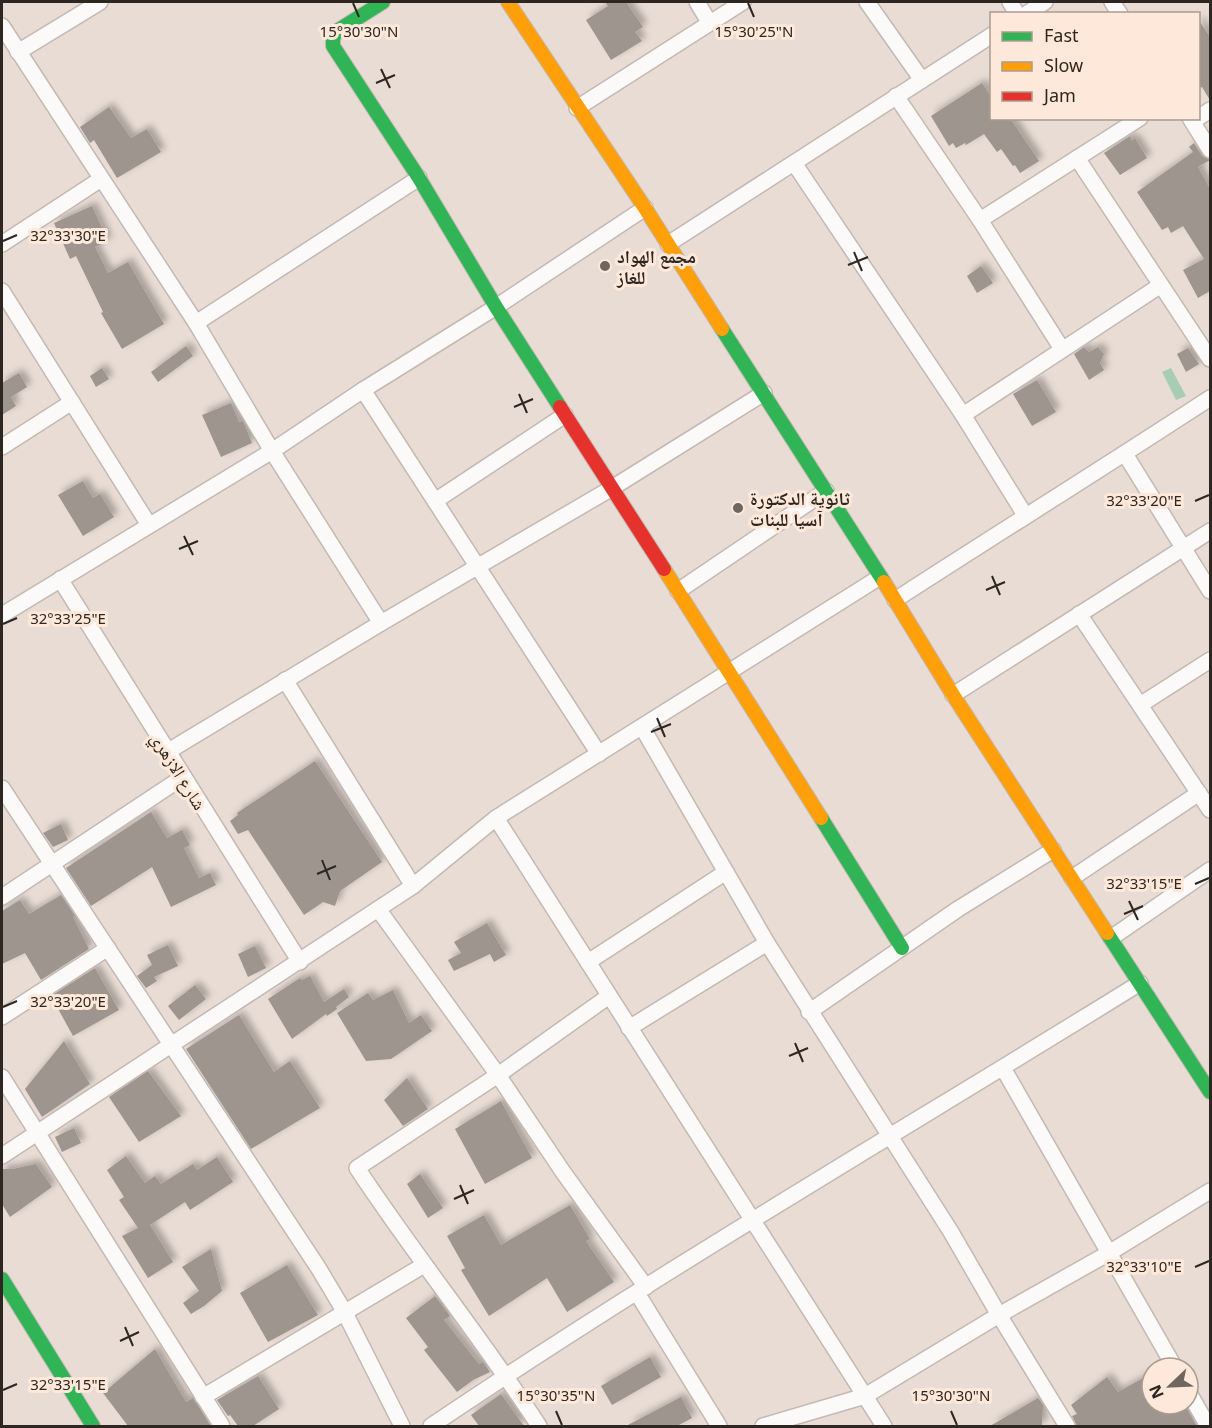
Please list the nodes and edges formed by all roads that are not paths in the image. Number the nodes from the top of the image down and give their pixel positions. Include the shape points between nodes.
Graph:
1 (100, 2) edge
2 (383, 2) edge
3 (508, 2) edge
4 (697, 2) edge
5 (743, 2) edge
6 (867, 2) edge
7 (1045, 2) edge
8 (1029, 12) edge
9 (709, 22) junction
10 (2, 26) edge
11 (990, 36) edge
12 (18, 52) junction
13 (922, 80) junction
14 (896, 96) junction
15 (578, 108) junction
16 (1137, 120) edge
17 (1195, 120) edge
18 (1210, 150) edge
19 (1077, 158) junction
20 (794, 163) junction
21 (419, 178) junction
22 (101, 179) junction
23 (645, 208) junction
24 (980, 220) junction
25 (2, 244) edge
26 (668, 244) junction
27 (1161, 285) junction
28 (2, 291) edge
29 (496, 308) junction
30 (196, 323) junction
31 (1062, 350) junction
32 (1210, 359) edge
33 (363, 390) junction
34 (764, 393) junction
35 (1210, 398) edge
36 (72, 402) junction
37 (565, 415) junction
38 (963, 415) junction
39 (2, 447) edge
40 (272, 451) junction
41 (1125, 454) junction
42 (612, 488) junction
43 (826, 491) junction
44 (435, 501) junction
45 (1025, 515) junction
46 (149, 525) junction
47 (1210, 531) edge
48 (1184, 549) junction
49 (479, 568) junction
50 (880, 577) junction
51 (60, 579) junction
52 (678, 591) junction
53 (1210, 591) edge
54 (895, 600) junction
55 (1079, 614) junction
56 (2, 615) edge
57 (381, 623) junction
58 (1210, 660) edge
59 (730, 672) junction
60 (285, 680) junction
61 (953, 695) junction
62 (1140, 705) junction
63 (642, 727) junction
64 (167, 752) junction
65 (599, 754) junction
66 (183, 777) junction
67 (2, 788) edge
68 (1199, 793) junction
69 (1210, 810) edge
70 (496, 818) junction
71 (1053, 850) junction
72 (52, 865) junction
73 (1210, 870) edge
74 (726, 872) junction
75 (1072, 878) junction
76 (413, 885) junction
77 (2, 897) edge
78 (378, 909) junction
79 (1111, 938) junction
80 (767, 943) junction
81 (108, 948) junction
82 (902, 948) junction
83 (300, 962) junction
84 (588, 962) junction
85 (1140, 983) junction
86 (609, 996) junction
87 (809, 1012) junction
88 (2, 1017) edge
89 (629, 1028) junction
90 (171, 1045) junction
91 (1003, 1068) junction
92 (498, 1075) junction
93 (2, 1077) edge
94 (1210, 1092) edge
95 (37, 1134) junction
96 (890, 1136) junction
97 (2, 1156) edge
98 (1210, 1191) edge
99 (753, 1220) junction
100 (1109, 1253) junction
101 (424, 1265) junction
102 (2, 1279) edge
103 (641, 1290) junction
104 (344, 1311) junction
105 (999, 1315) junction
106 (1168, 1356) edge
107 (506, 1376) junction
108 (865, 1396) junction
109 (203, 1397) junction
110 (1200, 1412) edge
111 (93, 1426) edge
112 (222, 1426) edge
113 (402, 1426) edge
114 (431, 1426) edge
115 (539, 1426) edge
116 (719, 1426) edge
117 (763, 1426) edge
118 (884, 1426) edge
119 (1067, 1426) edge
120 (1208, 1426) edge

1 - 12 street
2 - 21 street via 337,30 333,46
3 - 15 street
4 - 9 street
5 - 9 street
6 - 13 street
7 - 8 street
9 - 15 street
10 - 12 street
11 - 13 street
12 - 22 street
13 - 14 street
14 - 20 street
14 - 24 street
15 - 23 street
16 - 19 street
17 - 18 street
19 - 24 street
19 - 27 street
20 - 26 street
20 - 38 street
21 - 29 street
21 - 30 street
22 - 25 street
22 - 30 street
23 - 26 street
23 - 29 street
24 - 31 street
26 - 34 street
27 - 31 street
27 - 32 street
28 - 36 street
29 - 33 street
29 - 37 street
30 - 40 street
31 - 38 street
33 - 40 street
33 - 44 street
34 - 42 street
34 - 43 street
35 - 41 street
36 - 39 street
36 - 46 street
37 - 42 street
37 - 44 street
38 - 45 street
40 - 46 street
40 - 57 street
41 - 45 street
41 - 48 street
42 - 49 street
42 - 52 street
43 - 50 street
43 - 52 street
44 - 49 street
45 - 54 street
46 - 51 street
47 - 48 street
48 - 53 street
48 - 55 street
49 - 57 street
49 - 65 street
50 - 54 street
50 - 59 street
51 - 56 street
51 - 64 street, شارع الازهري
52 - 59 street
54 - 61 street
55 - 61 street
55 - 62 street
57 - 60 street
58 - 62 street
59 - 63 street
59 - 82 street
60 - 64 street
60 - 76 street
61 - 71 street
62 - 68 street
63 - 65 street
63 - 74 street
64 - 66 street, شارع الازهري
65 - 70 street
66 - 72 street
66 - 83 street, شارع الازهري
67 - 72 street
68 - 69 street
68 - 75 street
70 - 76 street
70 - 84 street
71 - 75 street
71 - 82 street
72 - 77 street
72 - 81 street
73 - 79 street
74 - 80 street
74 - 84 street
75 - 79 street
76 - 78 street
78 - 83 street
78 - 92 street
79 - 85 street
80 - 87 street
80 - 89 street
81 - 88 street
81 - 90 street
82 - 87 street
83 - 90 street
84 - 86 street
85 - 91 street
85 - 94 street
86 - 89 street
86 - 92 street
87 - 96 street
89 - 99 street
90 - 95 street
90 - 104 street
91 - 96 street
91 - 100 street
92 - 101 street via 357,1168
92 - 103 street
93 - 95 street
95 - 97 street
95 - 109 street
96 - 99 street
96 - 105 street
98 - 100 street
99 - 103 street
99 - 108 street
100 - 105 street
100 - 106 street
101 - 104 street
101 - 107 street
102 - 111 street
103 - 107 street
103 - 116 street
104 - 109 street
104 - 113 street
105 - 108 street
105 - 119 street
107 - 114 street
107 - 115 street
108 - 117 street
108 - 118 street
109 - 112 street
110 - 120 street

